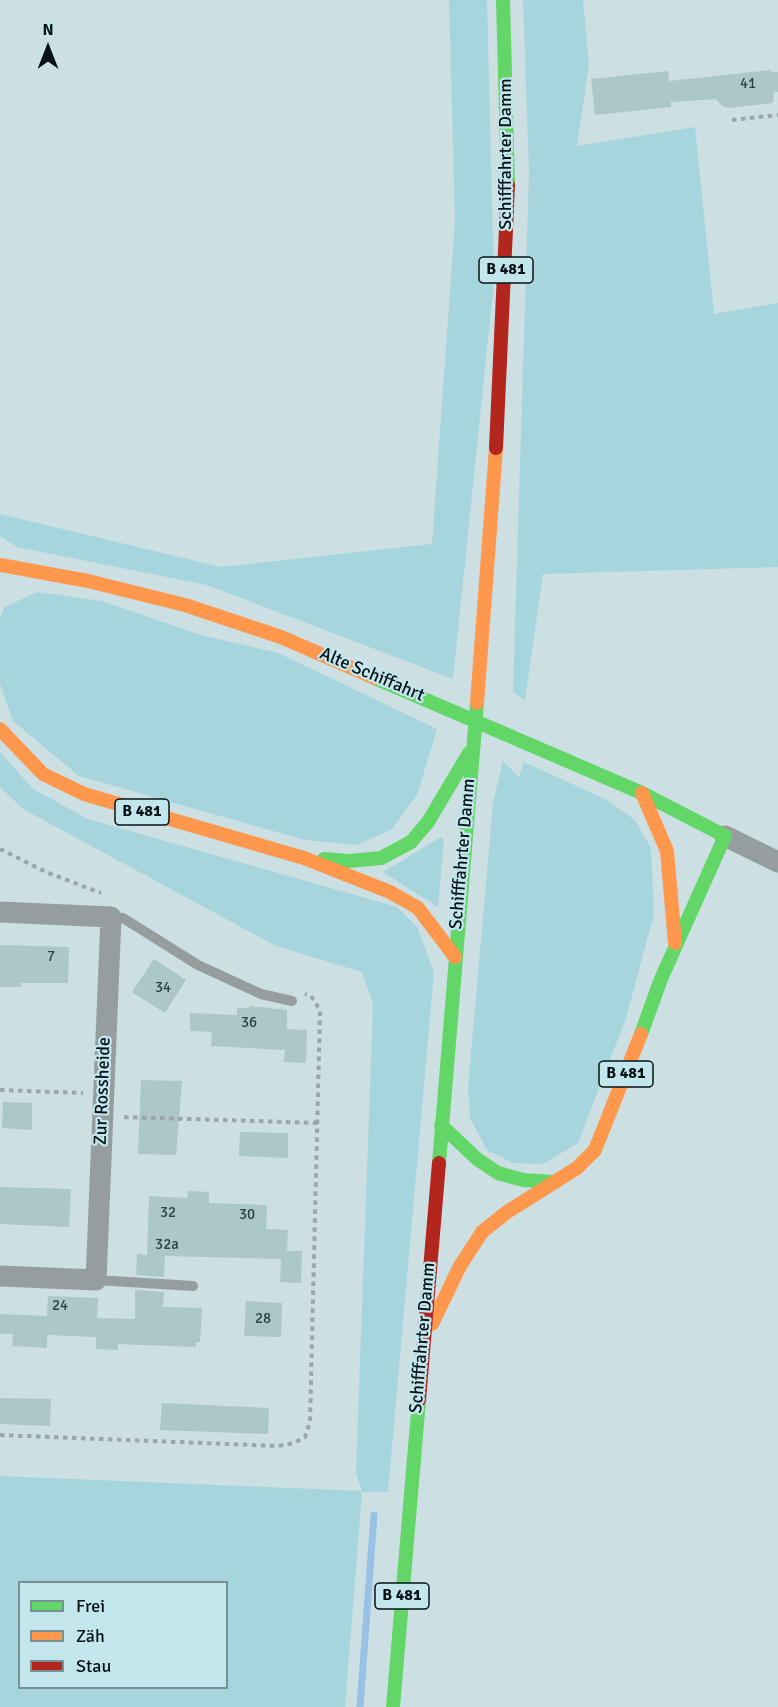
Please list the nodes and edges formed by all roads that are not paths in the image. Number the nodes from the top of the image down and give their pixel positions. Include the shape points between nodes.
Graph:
1 (503, 0) edge
2 (0, 565) edge
3 (0, 729) edge
4 (473, 746) junction
5 (642, 793) junction
6 (725, 836) junction
7 (304, 858) junction
8 (778, 862) edge
9 (110, 907) junction
10 (0, 912) edge
11 (675, 948) junction
12 (454, 957) junction
13 (292, 1001) dead end
14 (441, 1125) junction
15 (554, 1182) junction
16 (0, 1276) edge
17 (96, 1280) junction
18 (193, 1286) dead end
19 (423, 1342) junction
20 (393, 1707) edge

1 - 4 main road, Schifffahrter Damm / B 481 via 508,186 506,283
2 - 5 main road, Alte Schiffahrt via 88,581 184,605 281,637
3 - 7 main road, B 481 via 43,774 84,794
4 - 7 main road, B 481 via 428,822 411,842 381,858
4 - 12 main road, Schifffahrter Damm / B 481
5 - 6 main road, Alte Schiffahrt
5 - 11 main road, B 481 via 667,851
6 - 8 street
6 - 11 main road, B 481
7 - 12 main road, B 481 via 390,892 418,908
9 - 10 street
9 - 13 lane via 198,965 261,994
9 - 17 street, Zur Rossheide
11 - 15 main road, B 481 via 595,1150 577,1168
12 - 14 main road, Schifffahrter Damm / B 481
14 - 15 main road via 498,1173
14 - 19 main road, Schifffahrter Damm / B 481
15 - 19 main road, B 481 via 482,1232 460,1266
16 - 17 street
17 - 18 lane
19 - 20 main road, Schifffahrter Damm / B 481

